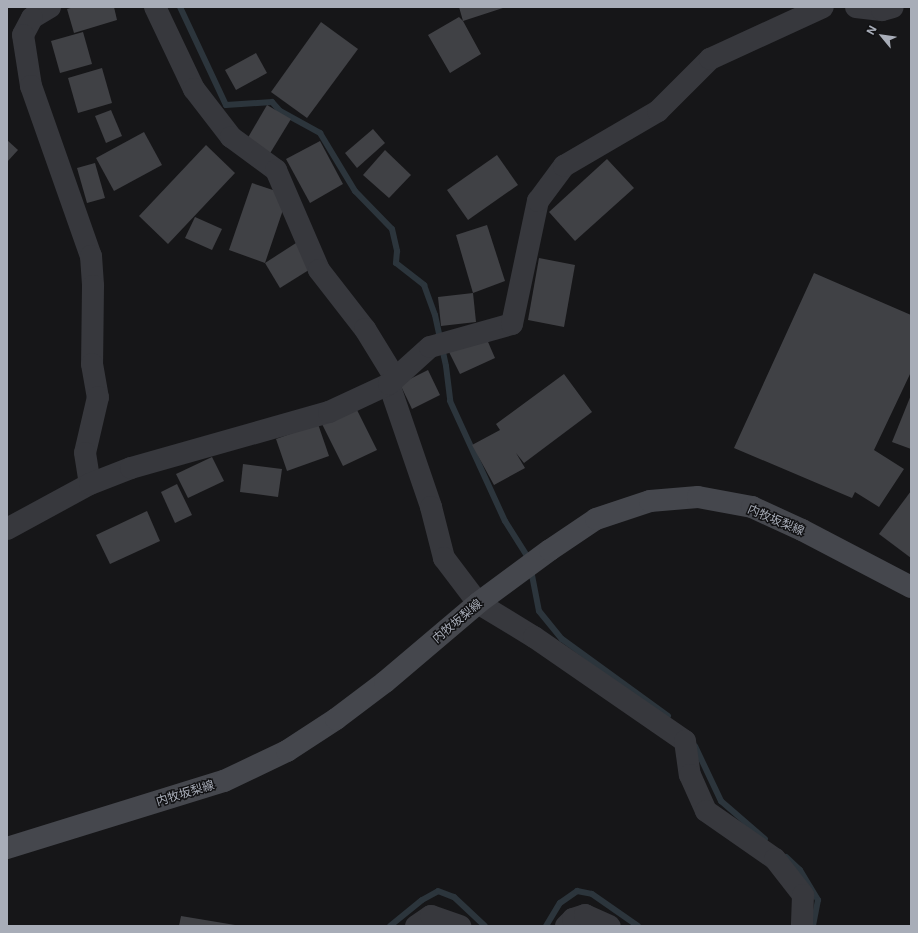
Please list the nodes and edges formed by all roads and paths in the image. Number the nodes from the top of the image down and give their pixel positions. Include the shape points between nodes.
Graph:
1 (50, 7) edge
2 (155, 7) edge
3 (823, 7) edge
4 (856, 7) edge
5 (893, 7) edge
6 (392, 381) junction
7 (90, 484) junction
8 (7, 528) edge
9 (911, 587) edge
10 (478, 603) junction
11 (7, 848) edge
12 (416, 926) edge
13 (460, 926) edge
14 (566, 926) edge
15 (610, 926) edge
16 (802, 926) edge

1 - 7 street via 32,18 23,35 31,86 91,256 92,364 98,397 85,453
2 - 6 street via 194,89 231,136 276,170 319,270 365,329
3 - 6 street via 710,59 658,111 564,166 538,201 512,324 430,347
4 - 5 street via 882,10
6 - 7 street via 329,412 131,468
6 - 10 street via 444,558
7 - 8 street
9 - 10 main road, 内牧坂梨線 via 752,507 698,497 650,501 596,519
10 - 11 main road, 内牧坂梨線 via 385,682 336,719 287,751 224,781
10 - 16 street via 534,637 685,741 690,775 706,811 775,859 803,895
12 - 13 street via 431,916
14 - 15 street via 573,919 585,915

